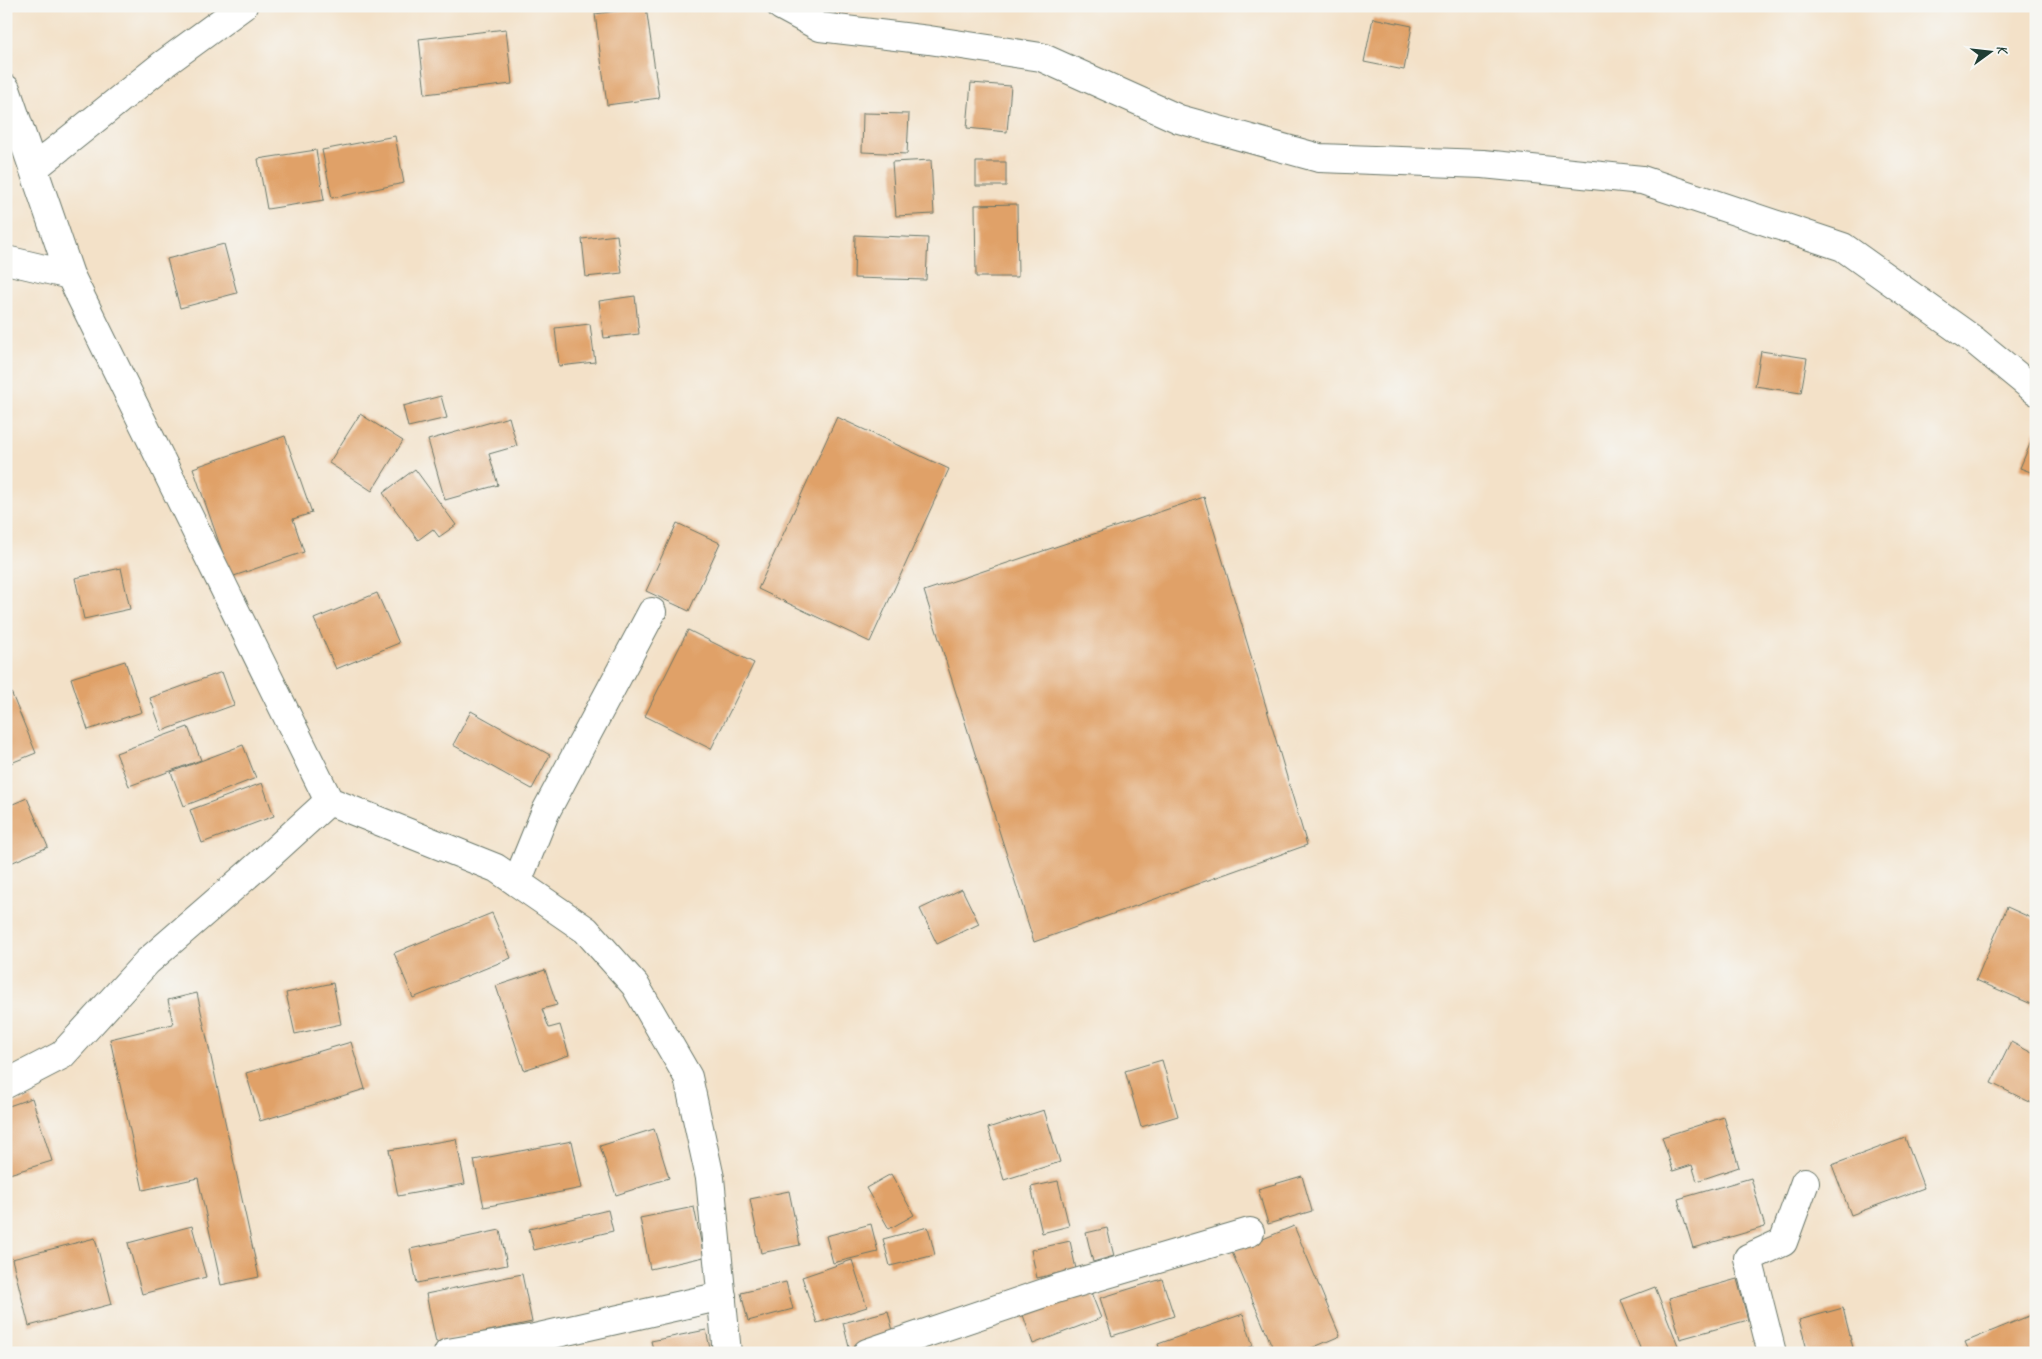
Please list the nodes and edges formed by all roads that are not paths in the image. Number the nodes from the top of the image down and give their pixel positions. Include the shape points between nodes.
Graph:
1 (243, 6) edge
2 (781, 6) edge
3 (6, 89) edge
4 (34, 168) junction
5 (6, 260) edge
6 (70, 275) junction
7 (2036, 391) edge
8 (652, 612) dead end
9 (329, 801) junction
10 (517, 882) junction
11 (6, 1084) edge
12 (1805, 1182) dead end
13 (1250, 1232) dead end
14 (722, 1296) junction
15 (448, 1353) edge
16 (728, 1353) edge
17 (867, 1353) edge
18 (1772, 1353) edge

1 - 4 street via 165,63
2 - 7 street via 820,27 1042,57 1178,119 1319,158 1483,164 1642,180 1843,247 1975,340
3 - 4 street
4 - 6 street
5 - 6 street
6 - 9 street
8 - 10 street via 545,812
9 - 10 street via 496,868
9 - 11 street via 148,962 62,1055
10 - 14 street via 586,930 635,985 688,1077 710,1178
12 - 18 street via 1783,1242 1748,1258
13 - 17 street via 1060,1288
14 - 15 street via 535,1338
14 - 16 street

